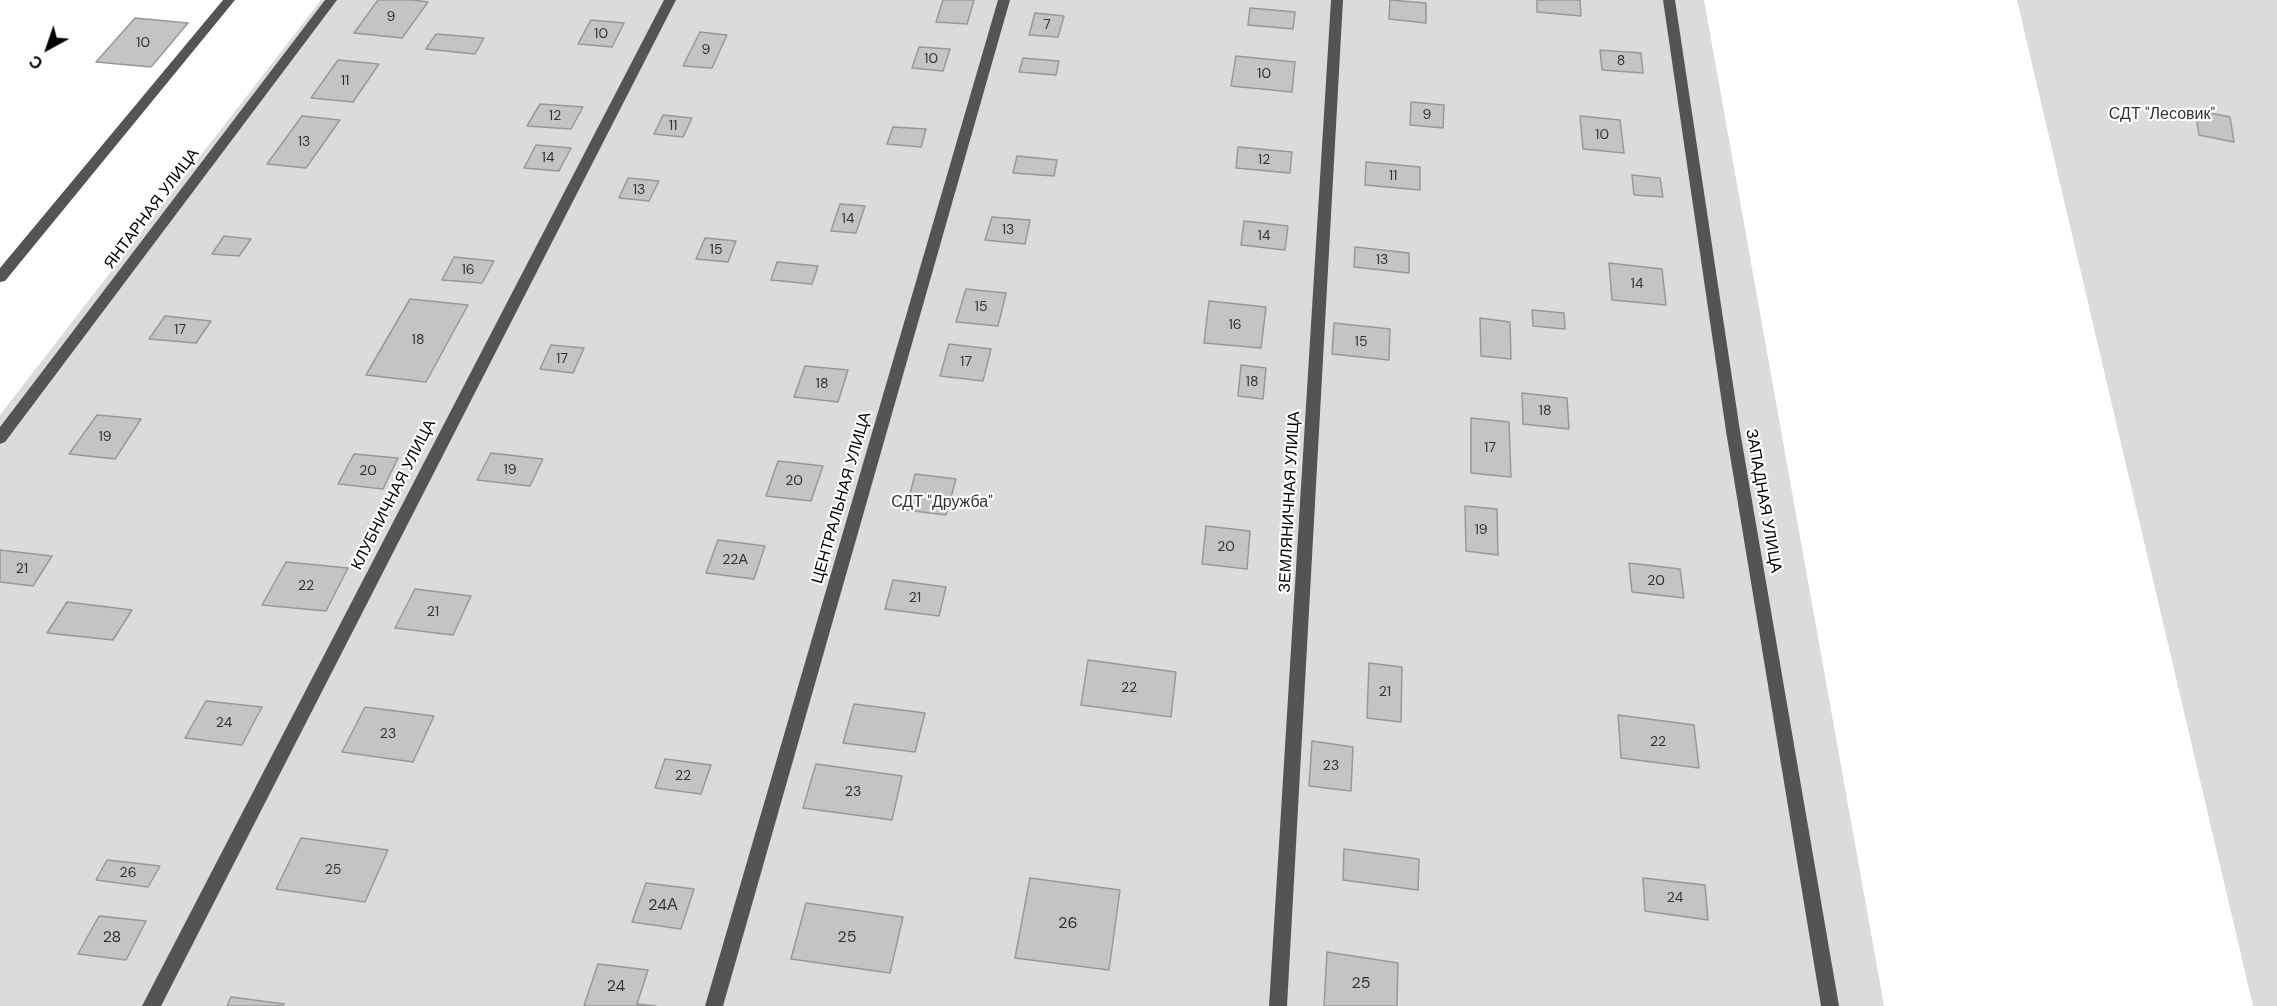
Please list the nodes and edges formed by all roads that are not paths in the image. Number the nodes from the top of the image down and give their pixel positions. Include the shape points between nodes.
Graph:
1 (229, 0) edge
2 (331, 0) edge
3 (670, 0) edge
4 (1004, 0) edge
5 (1337, 0) edge
6 (1669, 0) edge
7 (0, 277) edge
8 (0, 438) edge
9 (151, 1006) edge
10 (714, 1006) edge
11 (1278, 1006) edge
12 (1830, 1006) edge

1 - 7 street
2 - 8 street, ЯНТАРНАЯ УЛИЦА
3 - 9 street, КЛУБНИЧНАЯ УЛИЦА
4 - 10 street, ЦЕНТРАЛЬНАЯ УЛИЦА
5 - 11 street, ЗЕМЛЯНИЧНАЯ УЛИЦА
6 - 12 street, ЗАПАДНАЯ УЛИЦА via 1733,431

